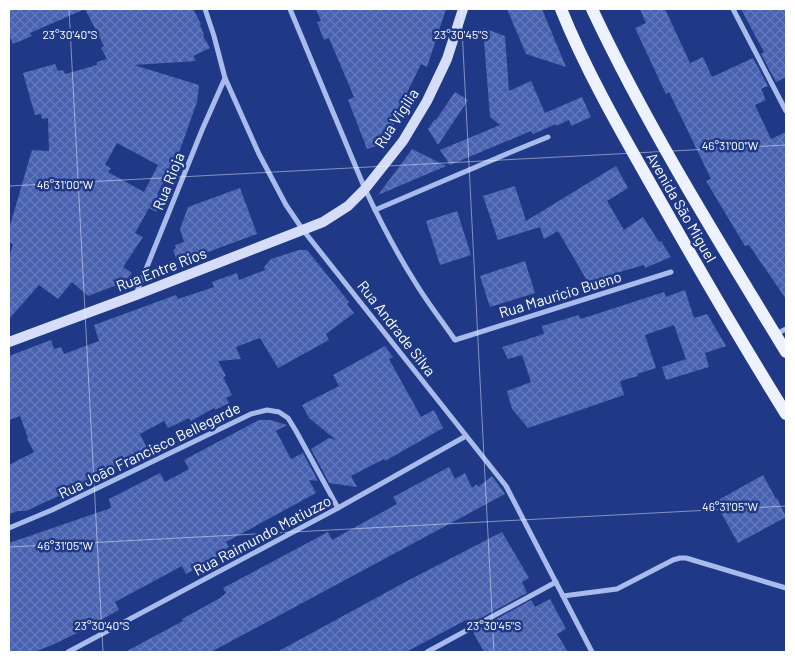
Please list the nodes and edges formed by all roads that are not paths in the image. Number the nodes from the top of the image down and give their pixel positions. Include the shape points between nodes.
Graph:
1 (205, 9) edge
2 (290, 9) edge
3 (463, 9) edge
4 (561, 9) edge
5 (592, 9) edge
6 (734, 9) edge
7 (225, 78) junction
8 (786, 111) edge
9 (548, 137) dead end
10 (364, 189) junction
11 (375, 210) junction
12 (323, 222) joint
13 (303, 230) junction
14 (671, 272) dead end
15 (136, 295) junction
16 (781, 332) edge
17 (9, 342) edge
18 (786, 352) edge
19 (786, 414) edge
20 (466, 436) junction
21 (338, 508) junction
22 (9, 528) edge
23 (556, 582) junction
24 (786, 588) edge
25 (564, 596) junction
26 (68, 652) edge
27 (427, 652) edge
28 (592, 652) edge

1 - 7 street, Rua Andrade Silva
2 - 10 street
3 - 10 street, Rua Vigilia via 427,101 403,140
4 - 19 main road, Avenida São Miguel via 614,119 695,264
5 - 16 main road, Avenida São Miguel via 658,136
6 - 8 street
7 - 13 street, Rua Andrade Silva via 259,154
7 - 15 street, Rua Rioja
9 - 11 street
10 - 11 street
10 - 12 street, Rua Vigilia via 348,206
11 - 14 street, Rua Maurício Bueno via 415,284 455,340
12 - 13 street, Rua Entre Rios
13 - 15 street, Rua Entre Rios
13 - 20 street, Rua Andrade Silva
15 - 17 street, Rua Entre Rios
16 - 18 main road, Avenida São Miguel
20 - 21 street, Rua Raimundo Matiuzzo
20 - 23 street, Rua Andrade Silva via 506,486
21 - 22 street, Rua João Francisco Bellegarde via 288,418 267,410 251,414
21 - 26 street, Rua Raimundo Matiuzzo
23 - 25 street, Rua Andrade Silva
23 - 27 street
24 - 25 street via 680,558 617,589
25 - 28 street, Rua Andrade Silva

